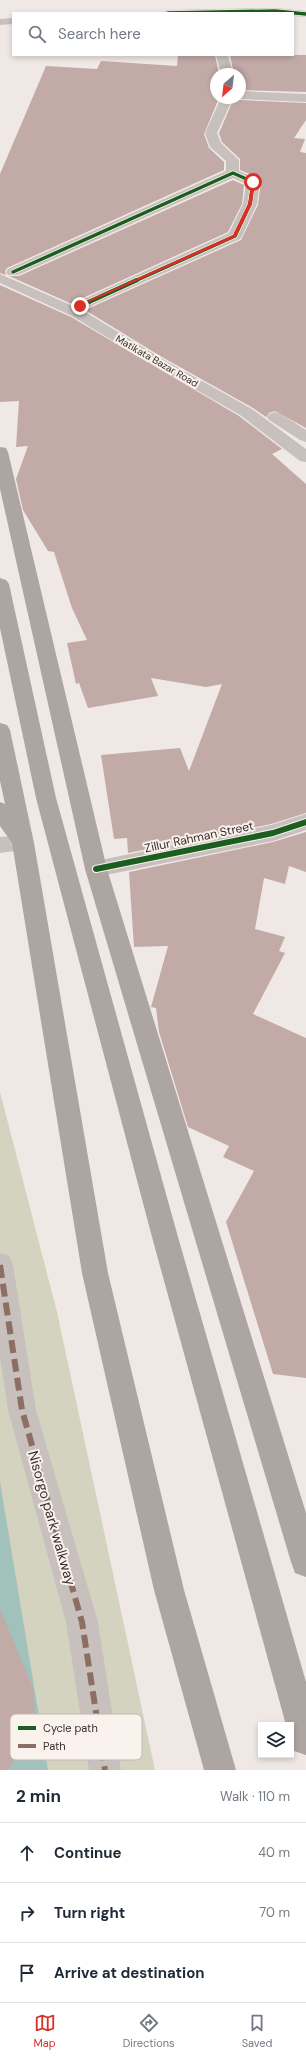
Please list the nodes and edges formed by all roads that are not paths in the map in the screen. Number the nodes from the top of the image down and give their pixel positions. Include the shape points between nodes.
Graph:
1 (210, 12) edge
2 (285, 12) edge
3 (294, 13) edge
4 (306, 14) edge
5 (12, 21) edge
6 (0, 22) edge
7 (222, 56) edge
8 (225, 68) edge
9 (246, 95) edge
10 (306, 98) edge
11 (224, 104) edge
12 (233, 173) junction
13 (4, 273) edge
14 (80, 306) junction
15 (306, 437) edge
16 (0, 452) edge
17 (306, 457) edge
18 (0, 584) edge
19 (0, 730) edge
20 (0, 810) edge
21 (306, 822) edge
22 (11, 844) edge
23 (96, 870) junction
24 (0, 1265) edge
25 (306, 1562) edge
26 (96, 1714) edge
27 (306, 1739) edge
28 (103, 1760) edge
29 (105, 1770) edge
30 (220, 1770) edge

1 - 2 street
3 - 4 street
5 - 6 street
7 - 8 street
9 - 10 street
11 - 12 street via 211,133 218,148 232,160
12 - 13 street
12 - 14 street via 253,182 250,204 235,236
13 - 14 street, Matikata Bazar Road
13 - 17 street, Matikata Bazar Road via 246,412
14 - 15 street, Matikata Bazar Road via 266,411
16 - 23 main road
18 - 27 main road via 46,798 165,1237
19 - 22 main road
20 - 22 main road
21 - 23 street, Zillur Rahman Street via 273,833
22 - 30 main road via 95,1273 169,1590
23 - 25 main road
24 - 26 street, Nisorgo park walkway via 22,1410 82,1622
28 - 29 street, Nisorgo park walkway

